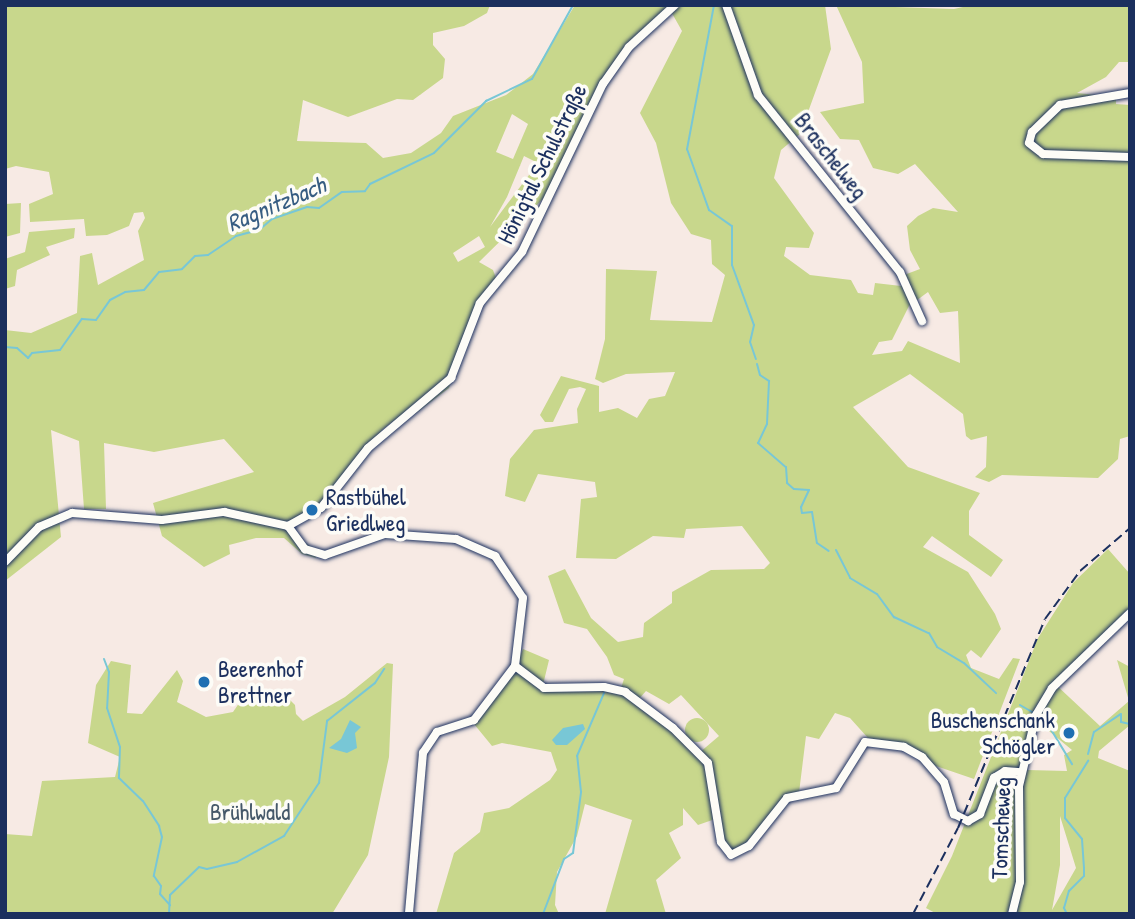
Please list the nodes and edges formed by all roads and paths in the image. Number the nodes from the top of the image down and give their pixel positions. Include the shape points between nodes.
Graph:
1 (675, 5) edge
2 (726, 5) edge
3 (1130, 93) edge
4 (1130, 157) edge
5 (922, 321) dead end
6 (288, 526) junction
7 (5, 562) edge
8 (1130, 613) edge
9 (515, 666) junction
10 (1021, 772) junction
11 (409, 914) edge
12 (1012, 914) edge

1 - 6 street, Hönigtal Schulstraße via 629,47 603,84 522,252 480,303 451,377 368,448 321,508
2 - 5 street, Braschelweg via 758,95 900,272
3 - 4 street via 1060,105 1032,132 1029,143 1043,154
6 - 7 street via 224,512 162,520 72,513 39,527
6 - 9 street via 304,549 319,554 396,534 456,539 487,551 505,566 523,598
8 - 10 street, Tomscheweg via 1052,688 1036,715
9 - 10 street via 544,688 604,687 625,692 673,728 708,763 721,842 731,855 748,846 788,798 836,788 865,742 904,747 922,757 944,782 954,814 968,821 980,814 993,778 1005,771
9 - 11 street via 474,720 437,732 428,741 419,783 421,820
10 - 12 street, Tomscheweg via 1020,882

